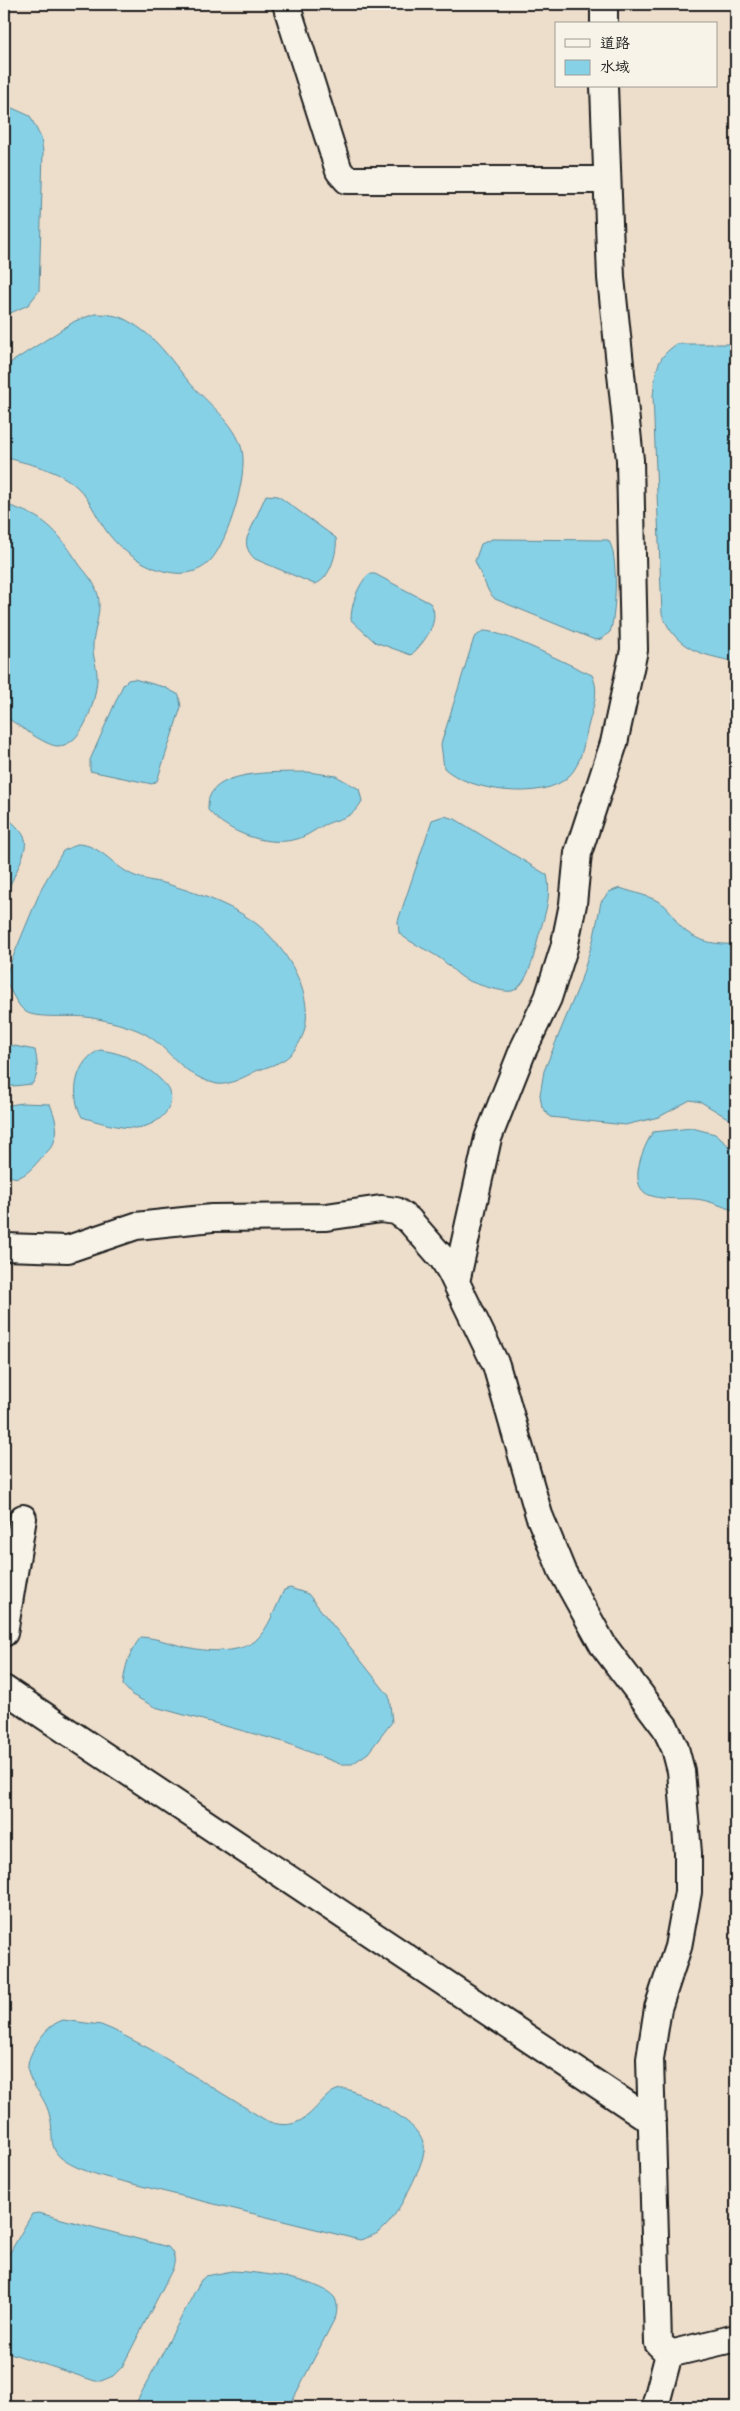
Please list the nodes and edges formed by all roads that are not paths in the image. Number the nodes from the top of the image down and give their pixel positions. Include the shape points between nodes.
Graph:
1 (286, 4) edge
2 (604, 4) edge
3 (604, 22) edge
4 (604, 88) edge
5 (607, 180) junction
6 (4, 1247) edge
7 (456, 1282) junction
8 (23, 1518) dead end
9 (4, 1633) edge
10 (4, 1689) edge
11 (652, 2121) junction
12 (736, 2338) edge
13 (668, 2354) junction
14 (655, 2407) edge

1 - 5 street via 339,170 347,180
2 - 3 street
4 - 5 street
5 - 7 street via 611,278 630,460 634,650 614,743 578,853 564,948 548,998 488,1138
6 - 7 street via 68,1249 136,1226 212,1218 326,1217 381,1208 396,1211 409,1220 443,1259
7 - 11 street via 496,1365 539,1515 562,1571 603,1645 665,1727 681,1771 688,1892 678,1947 658,2008 650,2059
8 - 9 street
10 - 11 street
11 - 13 street via 658,2343
12 - 13 street
13 - 14 street

